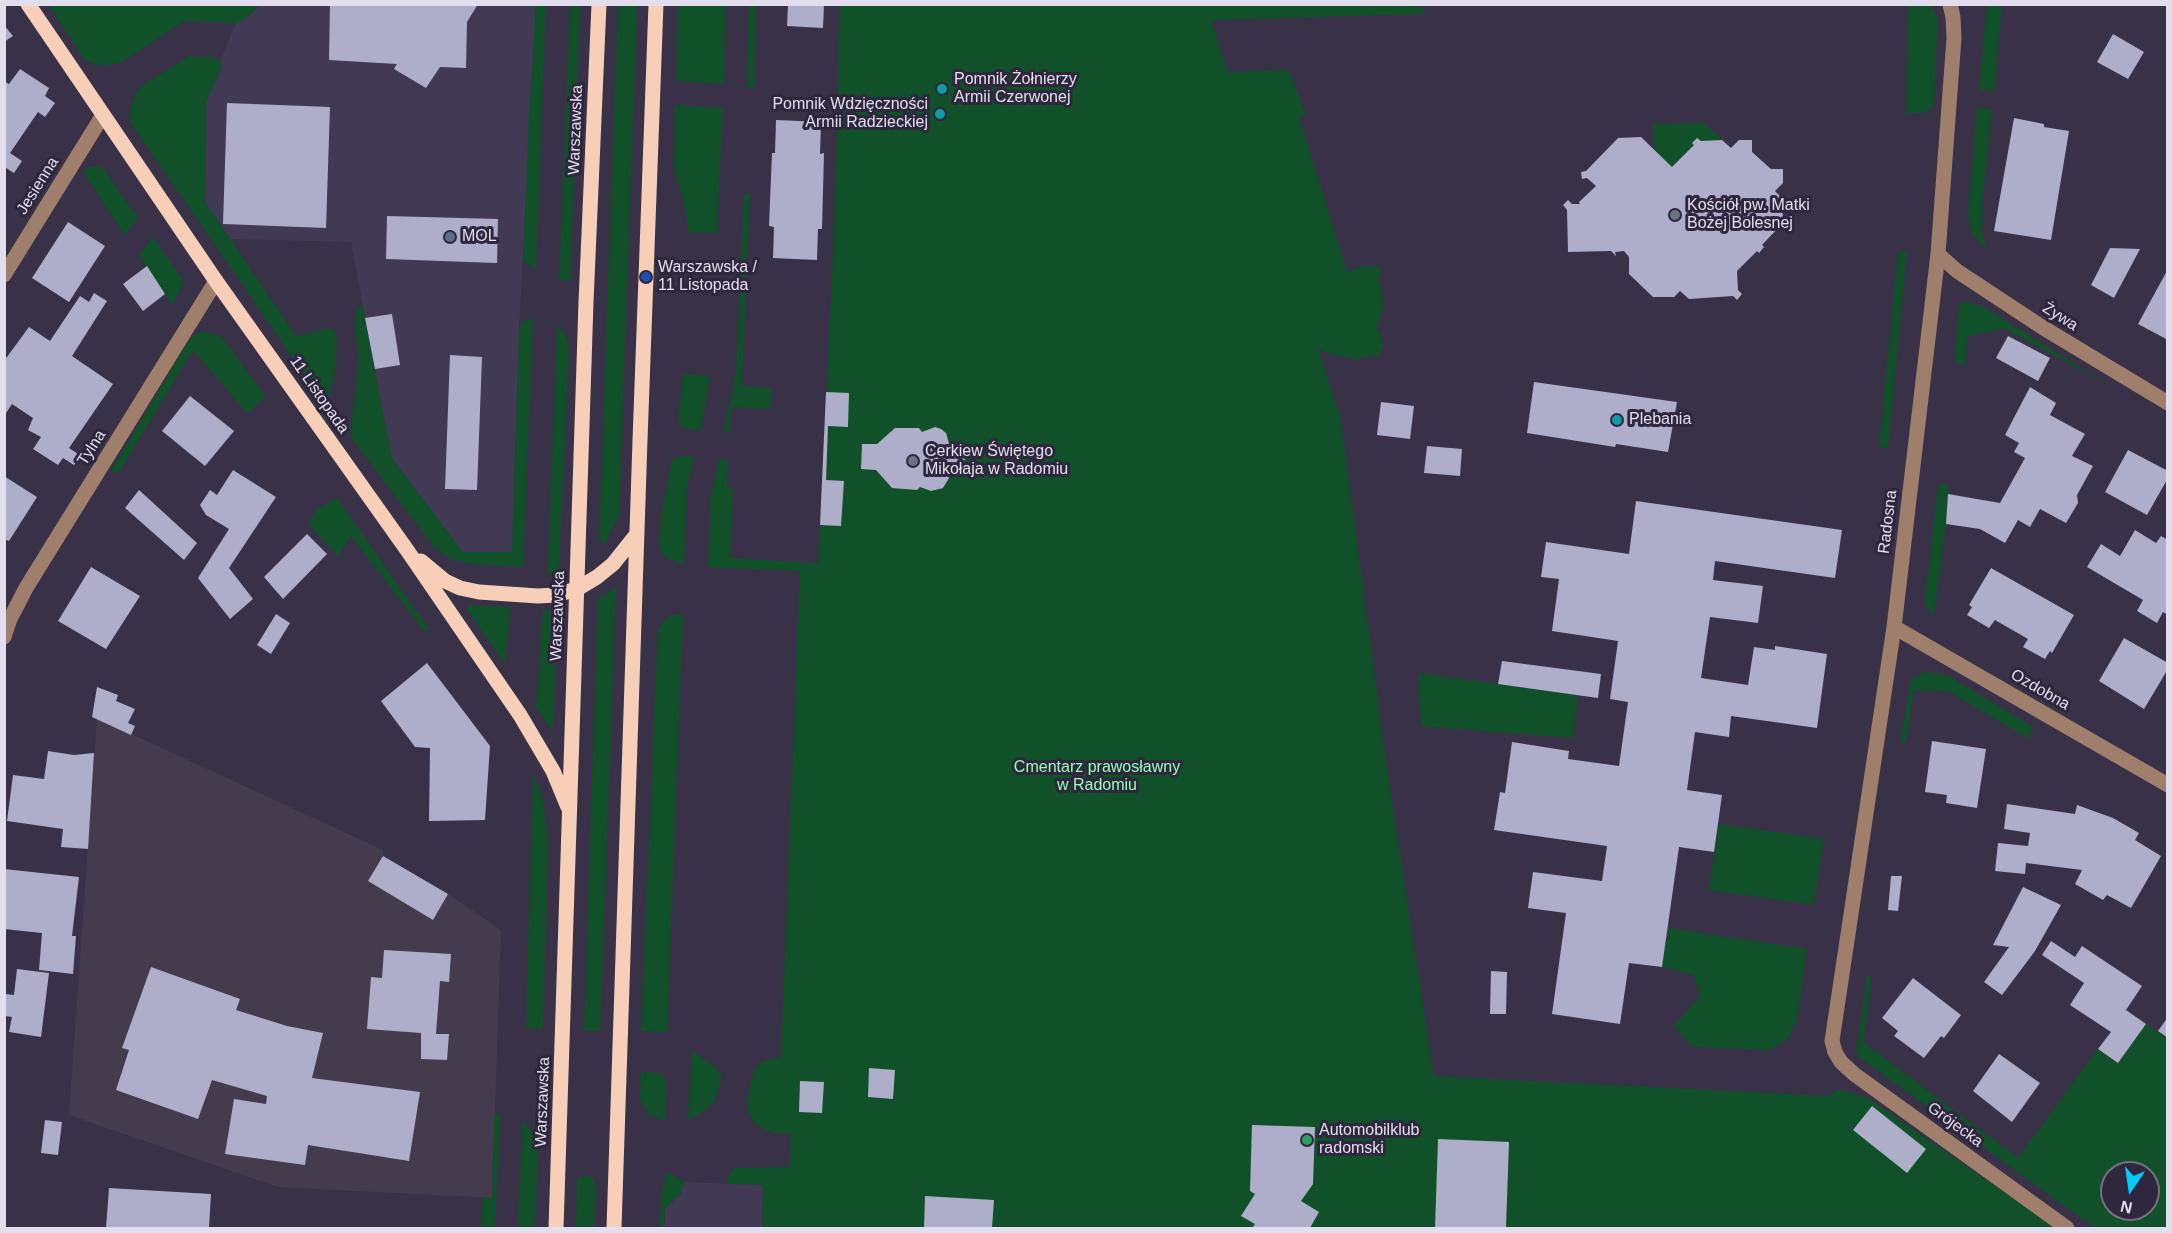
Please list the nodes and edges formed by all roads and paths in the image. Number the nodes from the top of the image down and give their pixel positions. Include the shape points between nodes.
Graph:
1 (28, 4) edge
2 (599, 4) edge
3 (656, 4) edge
4 (1950, 4) edge
5 (103, 115) junction
6 (1938, 254) junction
7 (4, 275) edge
8 (216, 281) junction
9 (2168, 403) edge
10 (637, 534) junction
11 (407, 550) junction
12 (577, 589) junction
13 (1894, 627) junction
14 (4, 637) edge
15 (2168, 784) edge
16 (570, 812) junction
17 (1832, 1041) joint
18 (556, 1228) edge
19 (614, 1228) edge
20 (2067, 1228) edge

1 - 5 main road, 11 Listopada
2 - 12 main road, Warszawska
3 - 10 main road
4 - 6 street, Radosna via 1954,38
5 - 7 street, Jesienna
5 - 8 main road, 11 Listopada
6 - 9 street, Żywa via 2042,327
6 - 13 street, Radosna
8 - 11 main road, 11 Listopada
8 - 14 street, Tylna via 26,588
10 - 12 main road via 613,564
10 - 19 main road
11 - 12 main road via 460,588 538,596 556,596
11 - 16 main road, 11 Listopada via 530,730
12 - 16 main road, Warszawska
13 - 15 street, Ozdobna
13 - 17 street, Radosna
16 - 18 main road, Warszawska
17 - 20 street, Grójecka via 1841,1062 1854,1074

